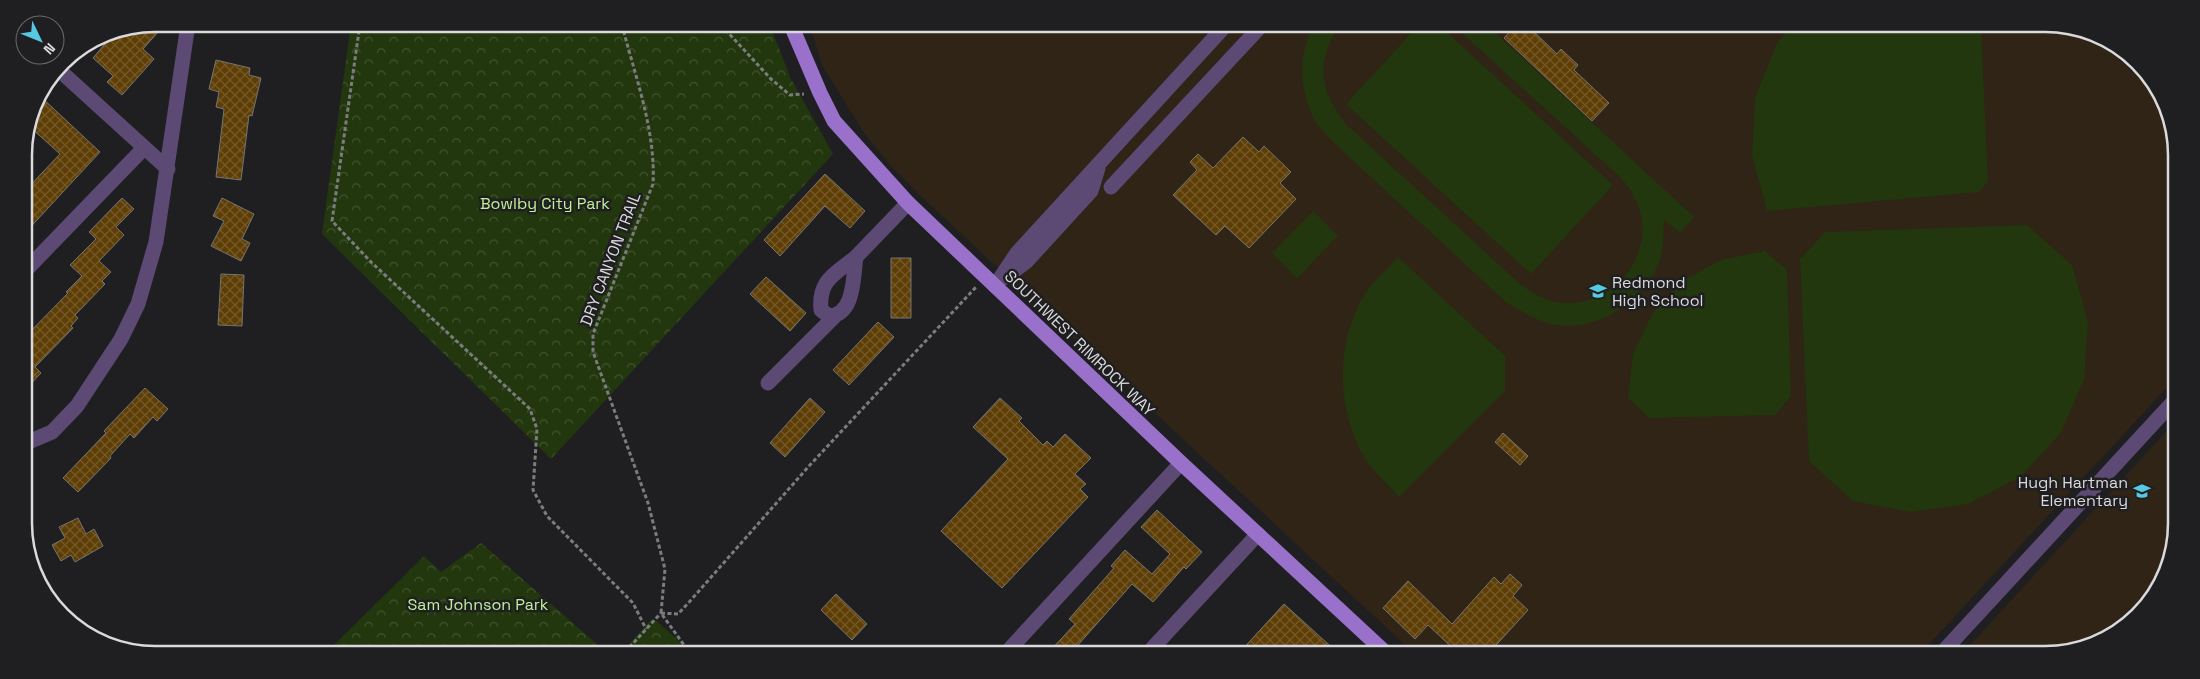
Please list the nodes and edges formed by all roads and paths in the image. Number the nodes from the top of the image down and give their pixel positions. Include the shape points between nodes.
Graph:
1 (1219, 32) edge
2 (1255, 32) edge
3 (187, 33) edge
4 (359, 33) edge
5 (624, 33) edge
6 (728, 33) edge
7 (794, 33) edge
8 (63, 74) edge
9 (820, 93) junction
10 (144, 148) junction
11 (168, 169) junction
12 (1111, 187) dead end
13 (908, 202) junction
14 (856, 257) junction
15 (33, 263) edge
16 (990, 281) junction
17 (835, 316) junction
18 (768, 383) dead end
19 (2168, 406) edge
20 (32, 440) edge
21 (1181, 463) junction
22 (1258, 534) junction
23 (661, 614) junction
24 (646, 629) junction
25 (630, 646) edge
26 (685, 646) edge
27 (1012, 646) edge
28 (1154, 646) edge
29 (1377, 646) edge
30 (1948, 646) edge

1 - 16 street
2 - 12 street
3 - 11 street
4 - 24 path via 332,221 372,263 530,409 537,429 533,490 542,508 633,603
5 - 23 path, DRY CANYON TRAIL via 645,114 654,162 653,184 593,334 593,352 648,503 665,568
6 - 9 path via 790,95
7 - 9 main road, SOUTHWEST RIMROCK WAY
8 - 10 street
9 - 13 main road, SOUTHWEST RIMROCK WAY via 834,121
10 - 11 street
10 - 15 street
11 - 20 street via 156,242 138,304 121,339 77,406 52,432
13 - 14 street
13 - 16 main road, SOUTHWEST RIMROCK WAY
14 - 17 street via 850,298
14 - 17 street via 827,281 820,295 821,310
16 - 21 main road, SOUTHWEST RIMROCK WAY
16 - 23 path via 810,466 678,614
17 - 18 street
19 - 30 street
21 - 22 main road, SOUTHWEST RIMROCK WAY
21 - 27 street
22 - 28 street
22 - 29 main road, SOUTHWEST RIMROCK WAY
23 - 24 path
23 - 26 path
24 - 25 path

